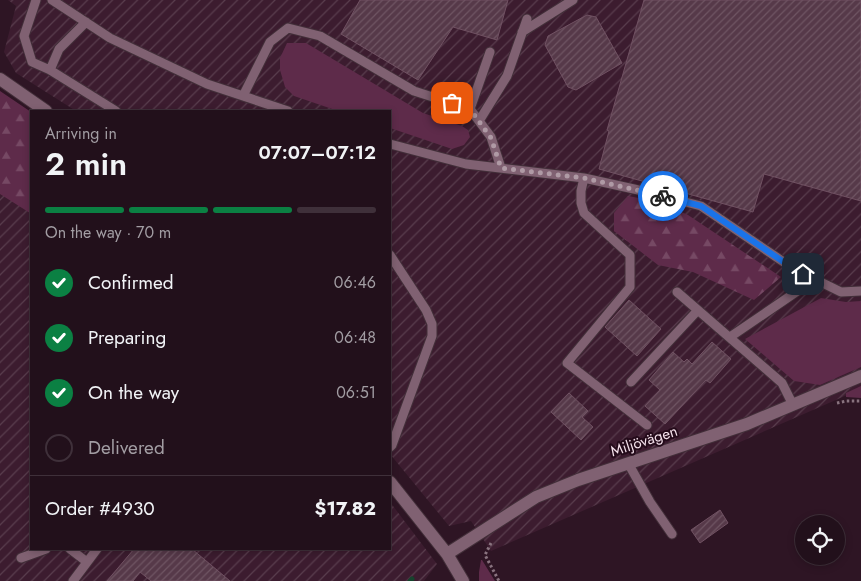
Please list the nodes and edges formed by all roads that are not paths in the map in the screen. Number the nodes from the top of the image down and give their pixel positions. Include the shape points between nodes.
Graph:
1 (36, 0) edge
2 (52, 0) edge
3 (573, 0) edge
4 (67, 4) edge
5 (527, 19) dead end
6 (86, 22) junction
7 (522, 32) junction
8 (490, 52) dead end
9 (50, 70) junction
10 (0, 79) edge
11 (243, 96) junction
12 (470, 109) junction
13 (45, 110) edge
14 (114, 110) edge
15 (285, 110) edge
16 (479, 121) junction
17 (391, 144) edge
18 (501, 168) junction
19 (584, 178) junction
20 (391, 257) edge
21 (812, 278) junction
22 (861, 291) edge
23 (677, 292) dead end
24 (698, 310) junction
25 (730, 337) junction
26 (861, 376) edge
27 (632, 382) dead end
28 (793, 405) junction
29 (647, 424) dead end
30 (391, 446) edge
31 (628, 464) junction
32 (391, 483) edge
33 (672, 534) dead end
34 (43, 550) edge
35 (71, 550) edge
36 (96, 550) edge
37 (447, 554) junction
38 (21, 558) dead end
39 (87, 562) junction
40 (73, 581) edge
41 (463, 581) edge

1 - 9 lane via 24,36 32,62
2 - 4 lane
3 - 7 lane
4 - 6 lane
5 - 7 lane
6 - 9 lane via 59,49
6 - 11 lane via 110,38 207,84
7 - 16 lane via 507,76
8 - 12 lane
9 - 14 lane
10 - 13 street
11 - 12 lane via 270,42 288,28 320,36 414,91
11 - 15 lane
12 - 16 lane
16 - 18 lane via 491,138
17 - 18 lane via 466,164
18 - 19 lane
19 - 21 lane via 701,206
19 - 29 lane via 581,191 584,213 630,256 630,287 567,363
20 - 30 lane via 426,310 432,324 432,336
21 - 22 lane via 841,292
21 - 25 lane
23 - 24 lane
24 - 25 lane
24 - 27 lane
25 - 28 lane via 782,383
26 - 28 street, Miljövägen
28 - 31 street, Miljövägen
31 - 33 lane
31 - 37 street, Miljövägen via 536,497
32 - 37 street
34 - 38 lane
35 - 39 lane
36 - 39 lane
37 - 41 street
39 - 40 lane

